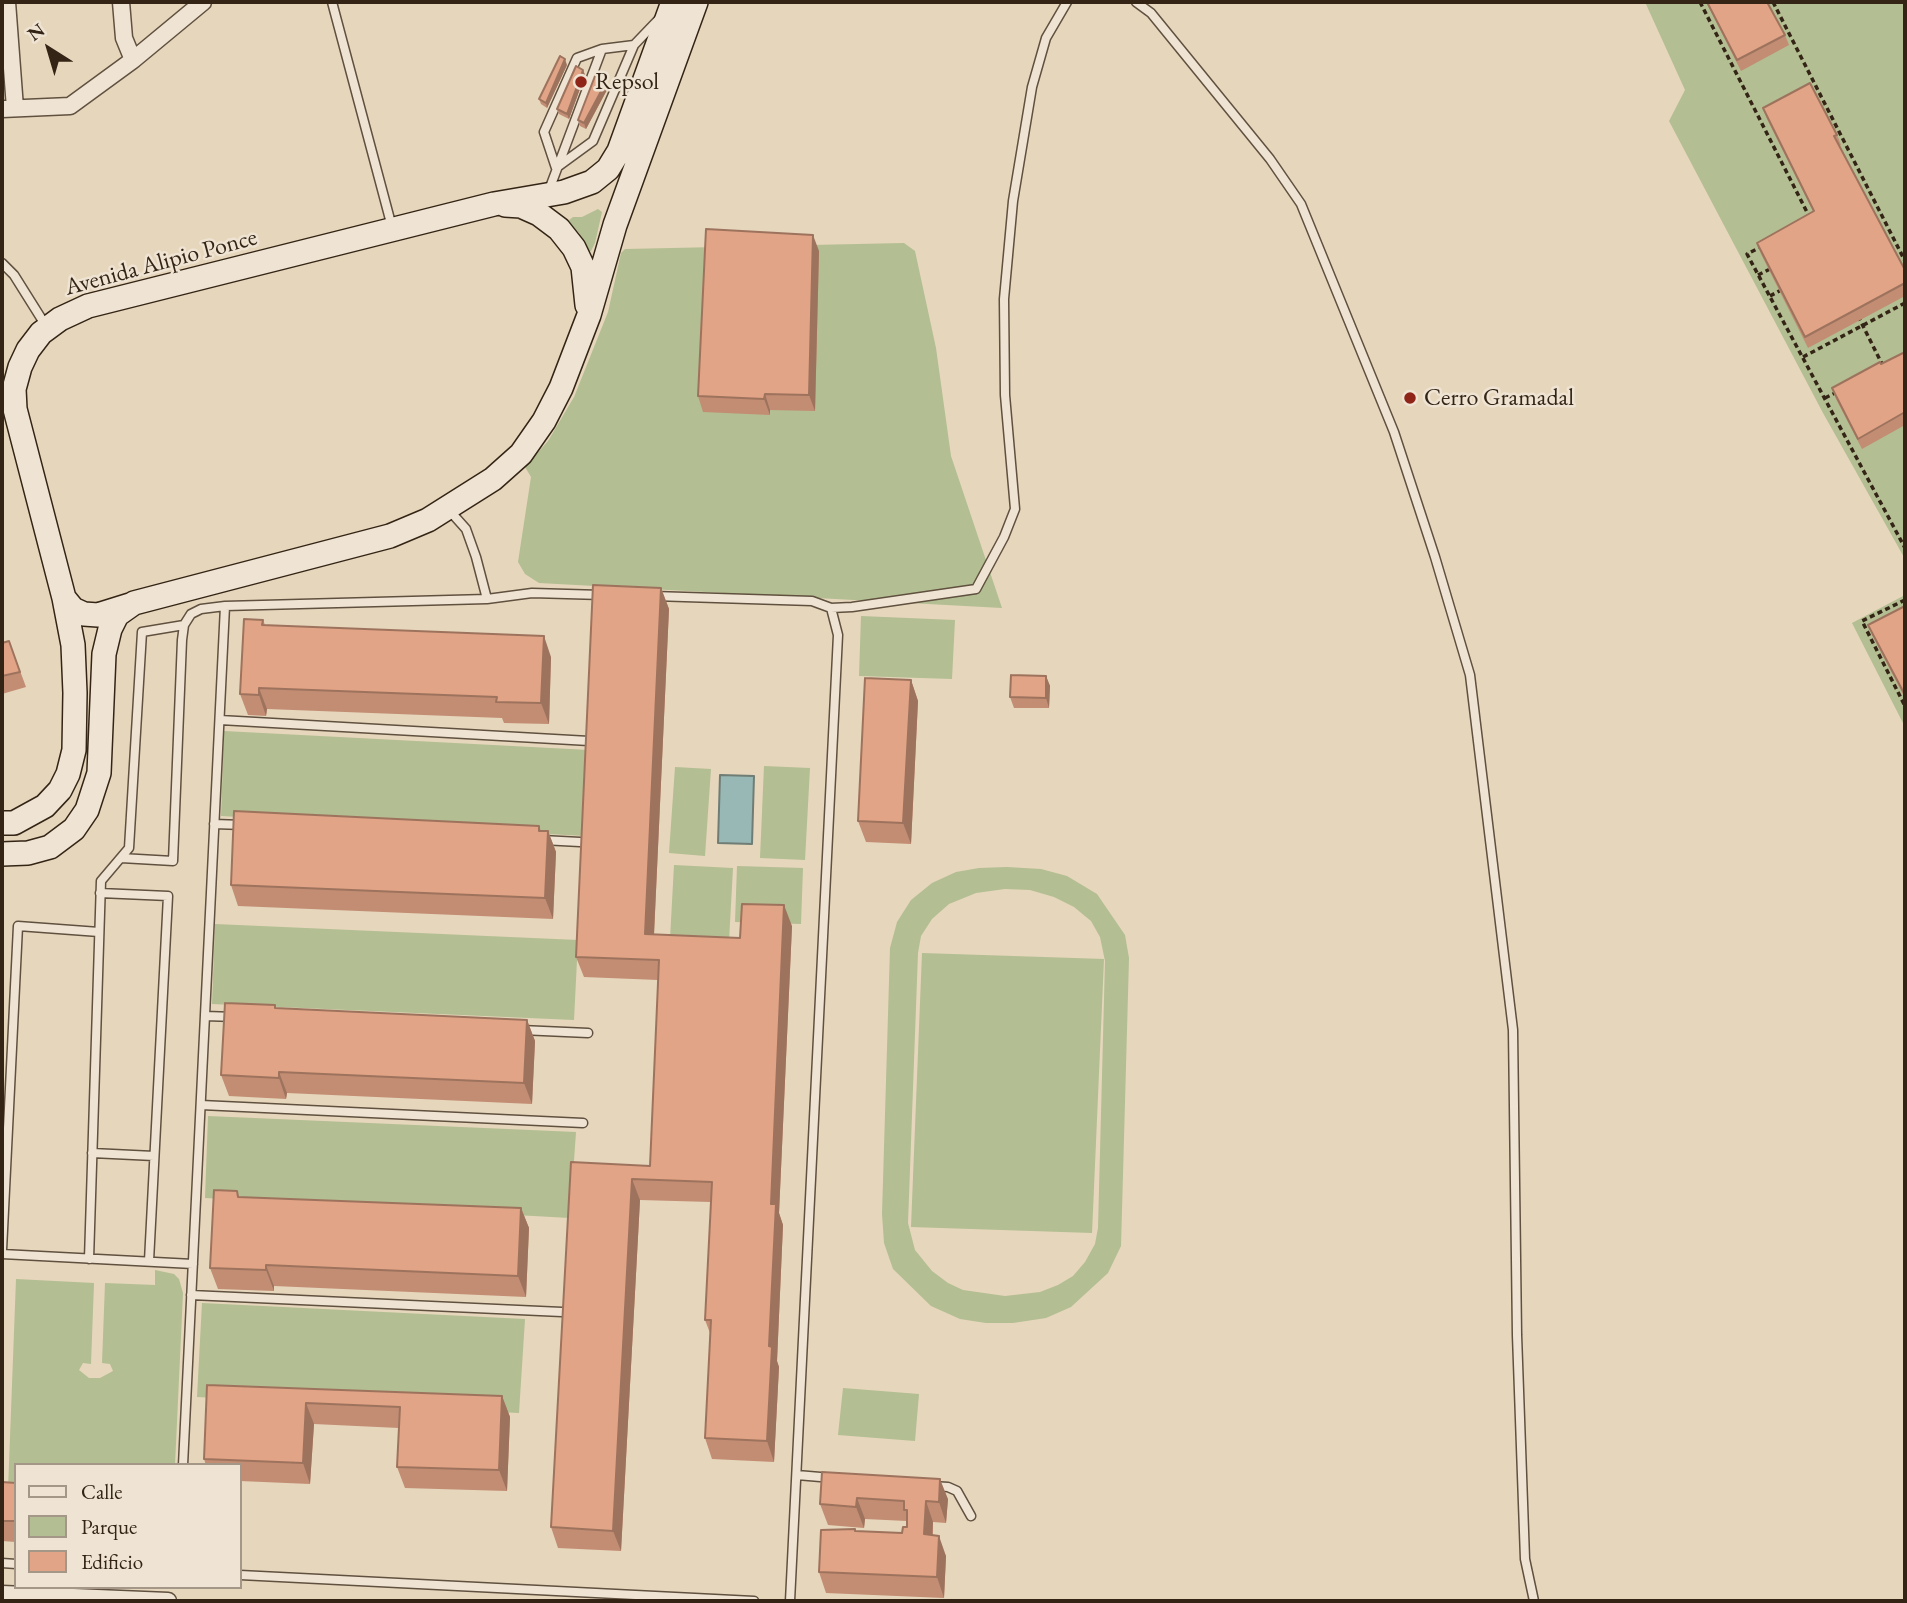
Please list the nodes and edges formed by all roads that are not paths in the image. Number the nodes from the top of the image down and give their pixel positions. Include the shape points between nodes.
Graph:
1 (7, 2) edge
2 (121, 2) edge
3 (203, 2) edge
4 (332, 2) edge
5 (1067, 2) edge
6 (1136, 2) edge
7 (683, 6) edge
8 (634, 45) junction
9 (602, 49) junction
10 (133, 60) junction
11 (9, 108) edge
12 (556, 167) junction
13 (548, 193) junction
14 (494, 204) junction
15 (393, 229) junction
16 (2, 263) edge
17 (589, 315) junction
18 (47, 329) junction
19 (448, 509) junction
20 (612, 595) edge
21 (639, 596) edge
22 (64, 597) junction
23 (486, 599) junction
24 (134, 603) junction
25 (225, 606) junction
26 (831, 608) junction
27 (184, 625) junction
28 (220, 720) junction
29 (589, 741) edge
30 (2, 823) edge
31 (214, 824) junction
32 (255, 826) edge
33 (526, 839) edge
34 (580, 842) edge
35 (2, 854) edge
36 (121, 858) junction
37 (100, 893) junction
38 (99, 932) junction
39 (205, 1016) junction
40 (246, 1017) edge
41 (506, 1029) edge
42 (588, 1033) dead end
43 (201, 1105) junction
44 (583, 1123) dead end
45 (92, 1153) junction
46 (154, 1156) junction
47 (2, 1252) edge
48 (89, 1259) junction
49 (149, 1261) junction
50 (193, 1264) junction
51 (191, 1295) junction
52 (562, 1312) edge
53 (183, 1463) edge
54 (796, 1475) junction
55 (838, 1478) edge
56 (920, 1485) edge
57 (971, 1516) dead end
58 (242, 1575) edge
59 (2, 1594) edge
60 (169, 1601) edge
61 (754, 1601) edge
62 (790, 1601) edge
63 (1535, 1601) edge

1 - 11 street
2 - 10 street via 124,38
3 - 10 street
4 - 15 lane
5 - 26 lane via 1046,38 1032,87 1013,201 1004,299 1005,395 1015,509 976,589
6 - 63 lane via 1151,13 1301,204 1394,432 1470,675 1513,1030 1525,1559
7 - 8 lane
7 - 13 main road, Avenida Alipio Ponce via 608,169 592,182
7 - 17 main road
8 - 9 lane
8 - 12 lane via 593,141
9 - 12 lane
9 - 12 lane via 577,58 544,132
10 - 11 street via 70,106
12 - 13 lane
13 - 14 main road, Avenida Alipio Ponce
14 - 15 main road, Avenida Alipio Ponce
14 - 17 main road via 521,206 559,229 583,267
15 - 18 main road, Avenida Alipio Ponce via 88,306
16 - 18 lane via 15,275
17 - 19 main road via 561,388 521,454
18 - 22 main road, Avenida Alipio Ponce via 20,367 15,409
19 - 23 lane via 466,529
19 - 24 main road via 390,536
20 - 23 lane via 532,593
21 - 26 lane via 812,601
22 - 24 main road via 84,614 98,615
22 - 30 main road, Avenida Alipio Ponce via 75,693 74,750 68,774 45,806
23 - 25 lane
24 - 35 main road via 117,615 104,654 99,773 87,810 74,829 50,847
25 - 27 lane via 201,609
25 - 28 lane
26 - 54 lane via 838,635
27 - 36 lane via 142,632 129,848
27 - 36 lane via 173,861
28 - 29 lane
28 - 31 lane
31 - 32 lane
31 - 39 lane
33 - 34 lane
36 - 37 lane via 101,881
37 - 38 lane
37 - 46 lane via 167,896
38 - 45 lane
38 - 47 lane via 18,926
39 - 40 lane
39 - 43 lane
41 - 42 lane
43 - 44 lane
43 - 50 lane
45 - 46 lane
45 - 48 lane
46 - 49 lane
47 - 48 lane
48 - 49 lane
49 - 50 lane
50 - 51 lane
51 - 52 lane
51 - 53 lane
54 - 55 lane
54 - 62 lane
56 - 57 lane via 957,1491
58 - 61 lane
59 - 60 street

